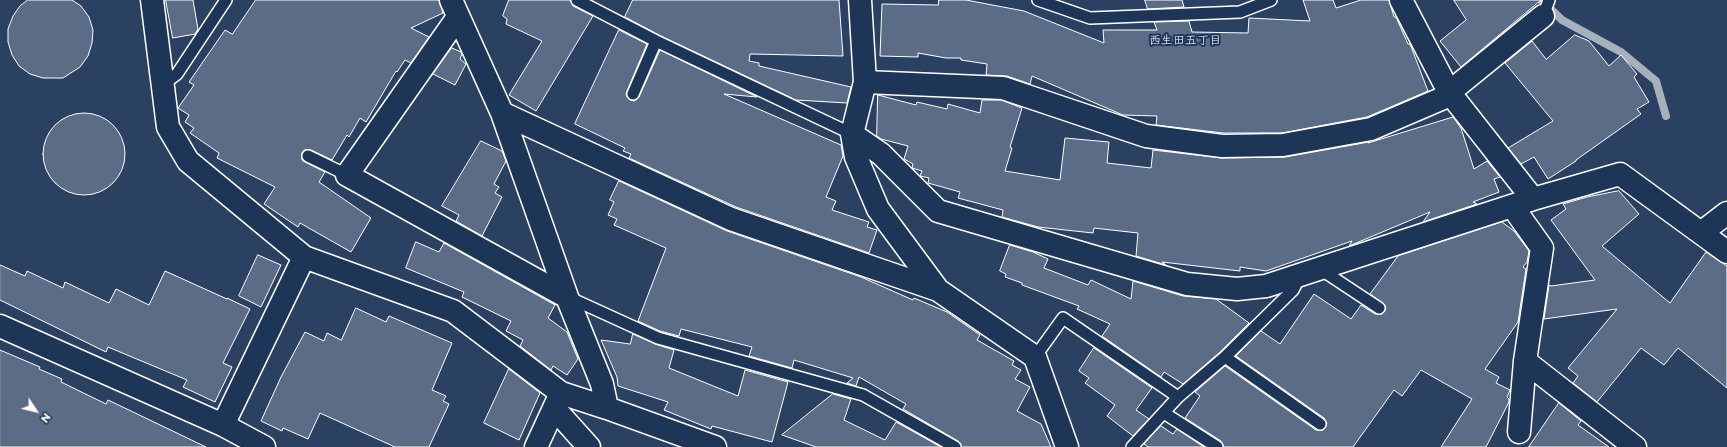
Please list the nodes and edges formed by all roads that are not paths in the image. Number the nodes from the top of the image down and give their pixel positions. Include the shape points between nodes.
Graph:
1 (152, 0) edge
2 (226, 0) edge
3 (577, 0) edge
4 (860, 0) edge
5 (1038, 0) edge
6 (1271, 0) edge
7 (1400, 0) edge
8 (455, 8) edge
9 (1546, 8) edge
10 (656, 41) junction
11 (865, 82) junction
12 (162, 84) junction
13 (1449, 92) junction
14 (633, 94) dead end
15 (502, 113) junction
16 (852, 134) junction
17 (308, 156) dead end
18 (347, 175) junction
19 (1533, 199) junction
20 (1512, 206) junction
21 (1727, 213) edge
22 (1701, 233) junction
23 (1727, 252) edge
24 (304, 257) junction
25 (1320, 268) junction
26 (1300, 276) junction
27 (938, 290) junction
28 (567, 297) junction
29 (1379, 308) dead end
30 (0, 326) edge
31 (1035, 357) junction
32 (1225, 357) junction
33 (1525, 361) junction
34 (1178, 398) junction
35 (558, 401) junction
36 (607, 408) junction
37 (1164, 413) junction
38 (1320, 424) dead end
39 (223, 425) junction
40 (1519, 432) dead end
41 (264, 447) edge
42 (536, 447) edge
43 (589, 447) edge
44 (715, 447) edge
45 (955, 447) edge
46 (1067, 447) edge
47 (1132, 447) edge
48 (1217, 447) edge
49 (1635, 447) edge

1 - 12 street
2 - 12 lane via 177,74
3 - 10 lane
4 - 11 street
5 - 6 lane via 1090,18 1240,12
7 - 13 street
8 - 15 street
8 - 18 street
9 - 13 street
10 - 14 lane
10 - 16 lane
11 - 13 street via 1003,88 1146,136 1222,146 1283,145 1371,130 1441,99
11 - 16 street
12 - 24 street via 168,127 188,161
13 - 19 street
15 - 27 street via 731,218
15 - 28 street
16 - 26 street via 881,154 938,212 1188,284 1237,288 1266,286
16 - 27 street via 856,157 878,209
17 - 18 lane
18 - 28 street
19 - 20 street
19 - 22 street via 1620,174
20 - 25 street
20 - 33 street via 1542,248
21 - 22 street
22 - 23 street
24 - 35 street via 453,311
24 - 39 street
25 - 26 street
25 - 29 lane
26 - 32 lane via 1293,290
27 - 31 street
28 - 36 street via 602,384
28 - 45 lane via 658,338 863,395
30 - 39 street
31 - 34 lane via 1063,318
31 - 46 street
32 - 34 lane
32 - 38 lane
33 - 40 street
33 - 49 street
34 - 37 lane
35 - 36 street
35 - 42 street
35 - 43 street
36 - 44 street
37 - 47 lane
37 - 48 lane
39 - 41 street

